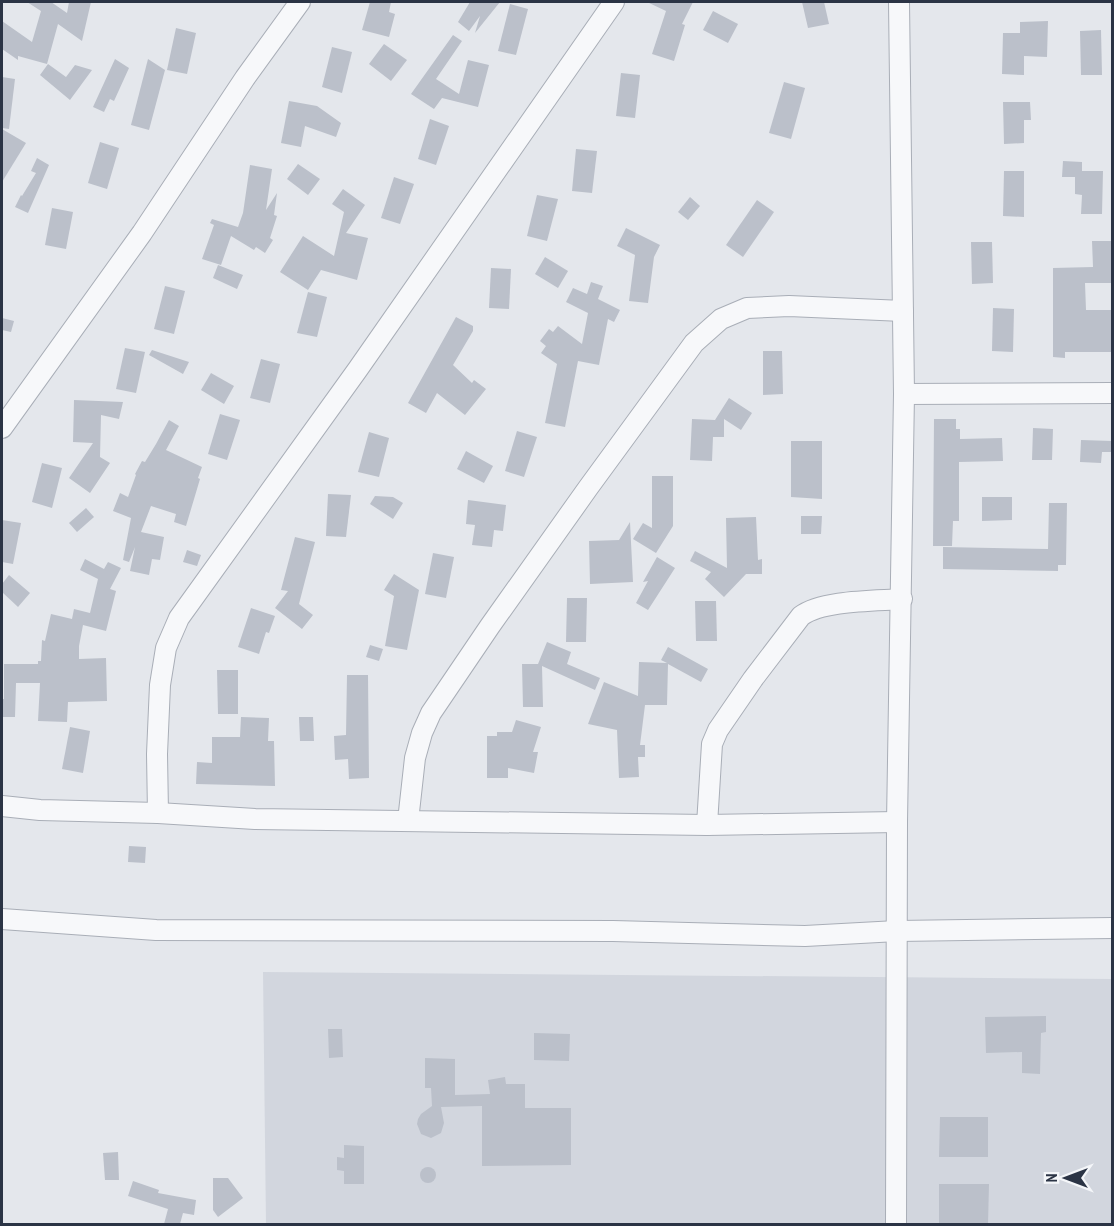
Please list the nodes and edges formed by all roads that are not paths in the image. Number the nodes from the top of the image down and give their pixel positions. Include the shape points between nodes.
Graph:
1 (300, 2) edge
2 (614, 2) edge
3 (899, 2) edge
4 (903, 311) junction
5 (1113, 393) edge
6 (903, 394) junction
7 (2, 428) edge
8 (902, 599) junction
9 (2, 806) edge
10 (158, 813) junction
11 (408, 821) junction
12 (897, 822) junction
13 (707, 825) junction
14 (2, 919) edge
15 (1113, 928) edge
16 (897, 931) junction
17 (896, 1224) edge

1 - 7 street
2 - 10 street via 179,618 166,648 160,685
3 - 4 street
4 - 6 street
4 - 11 street via 747,308 721,319 694,343 431,713 415,758
5 - 6 street
6 - 8 street
8 - 12 street
8 - 13 street via 823,606 801,616 718,730 712,744
9 - 10 street
10 - 11 street
11 - 13 street
12 - 13 street
12 - 16 street
14 - 16 street via 156,930 613,931 805,936
15 - 16 street
16 - 17 street

